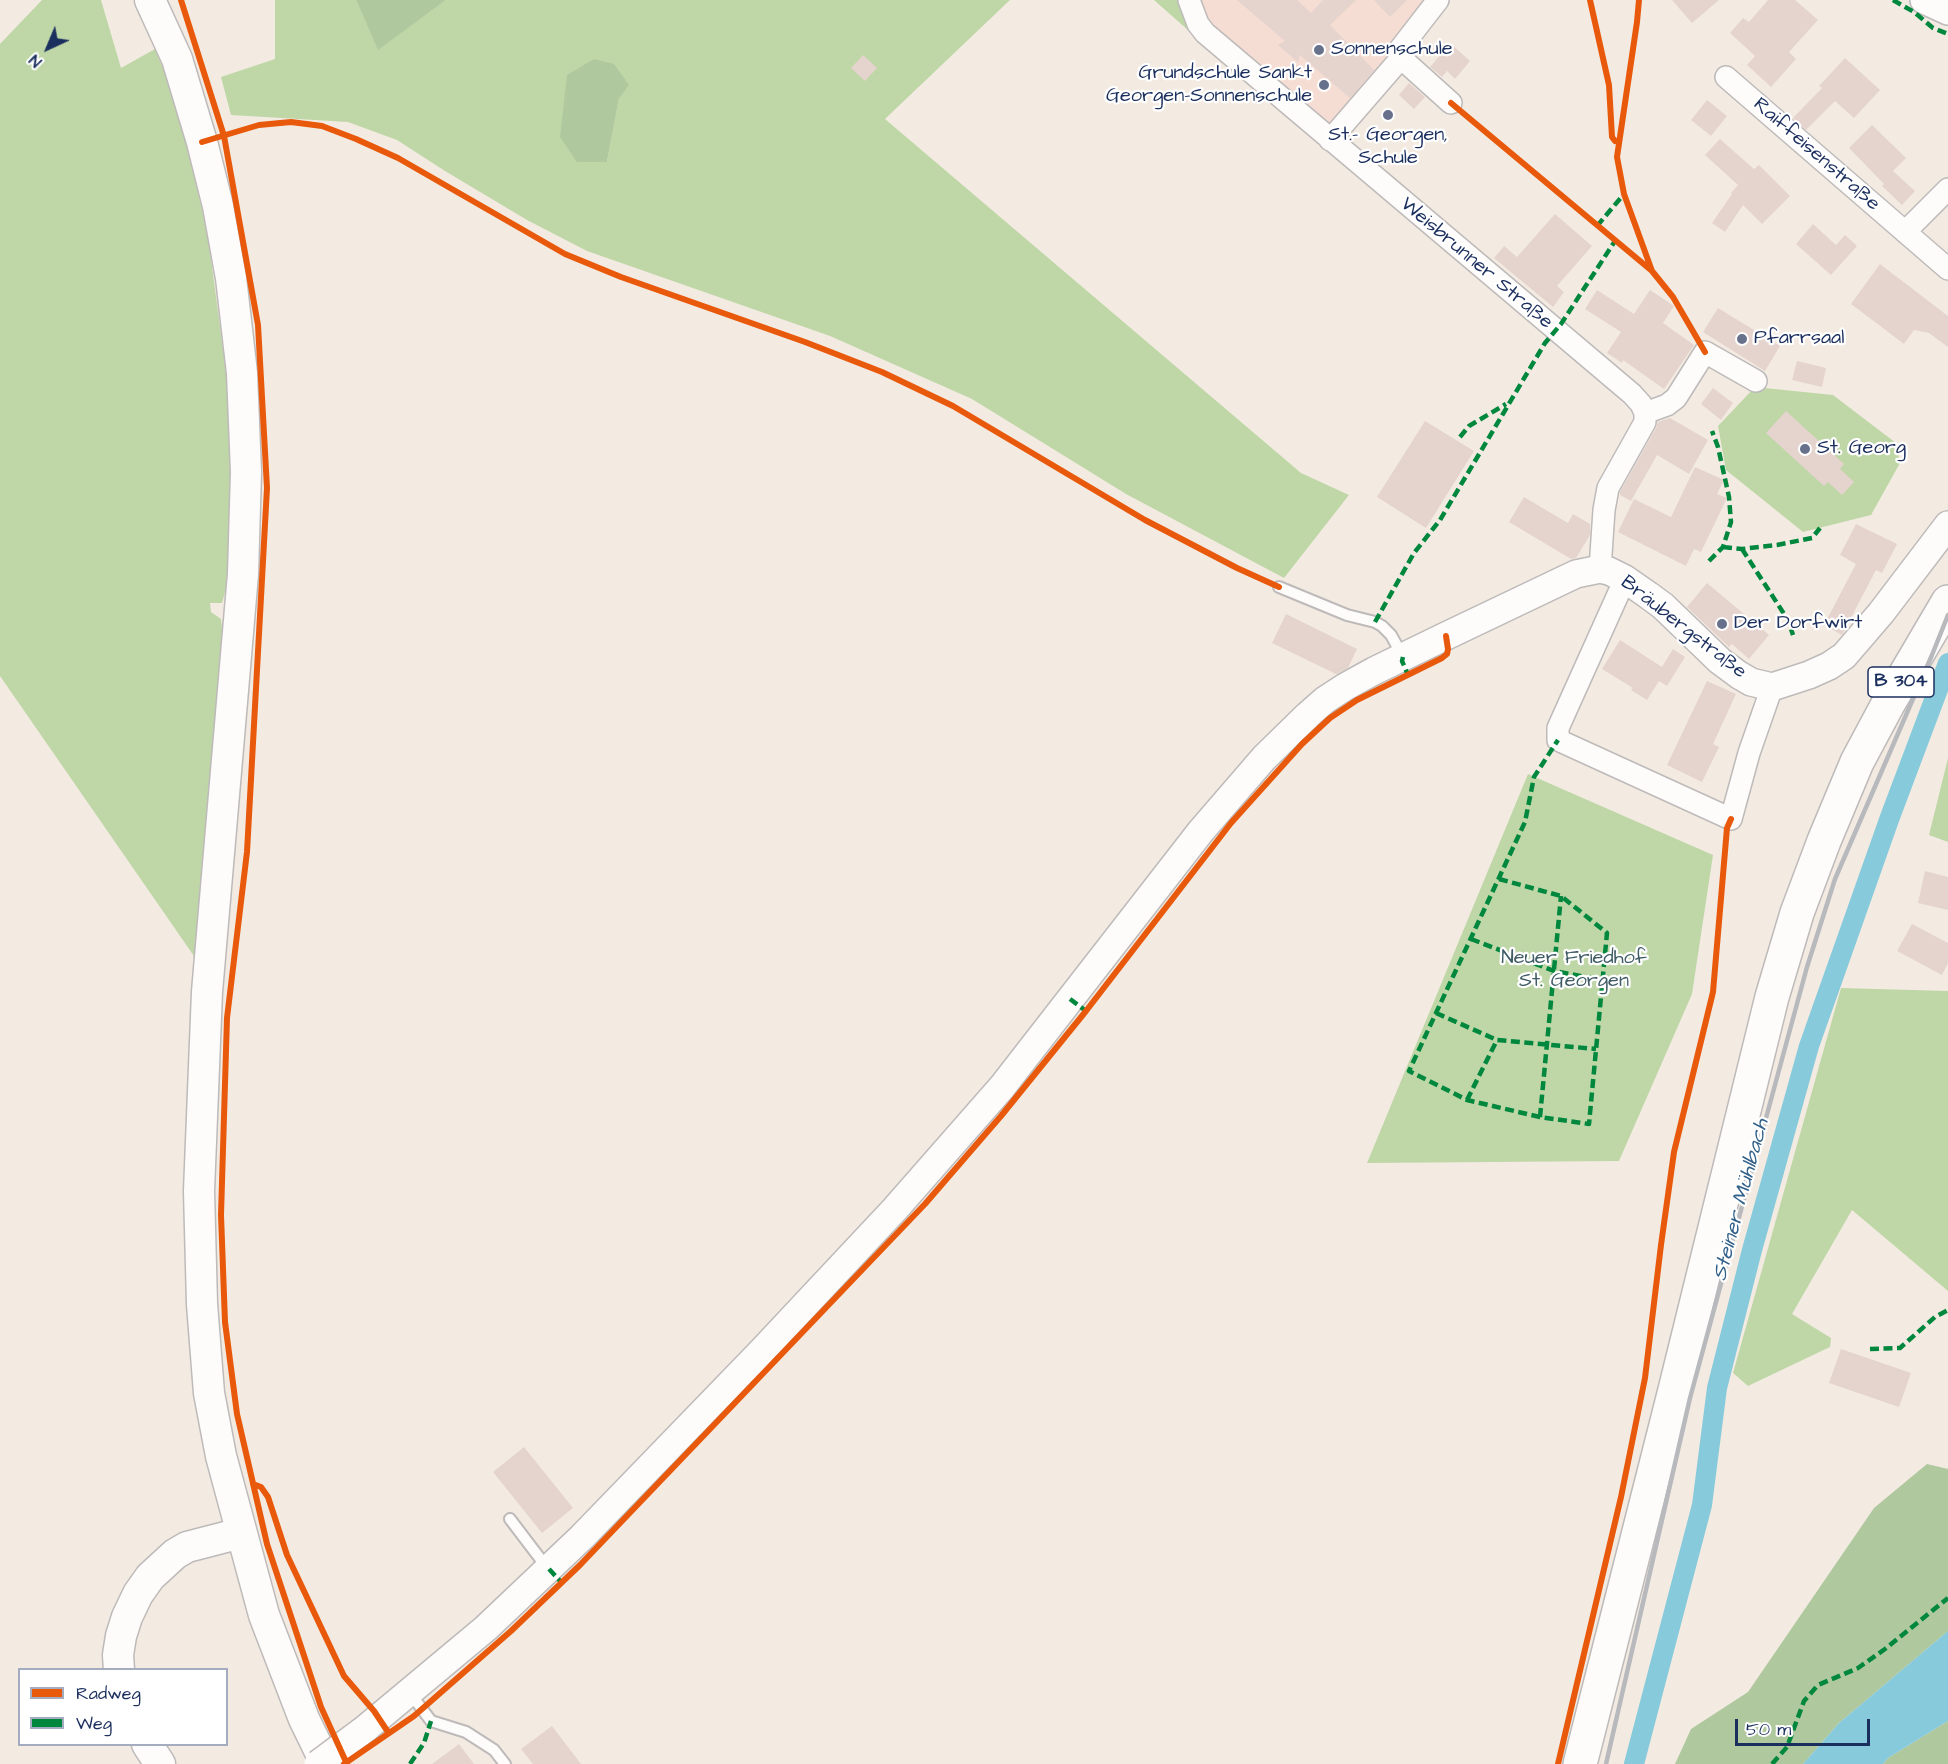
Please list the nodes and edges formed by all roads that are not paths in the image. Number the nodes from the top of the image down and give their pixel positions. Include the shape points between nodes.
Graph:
1 (150, 0) edge
2 (1189, 0) edge
3 (1438, 0) edge
4 (1924, 0) edge
5 (1948, 11) edge
6 (1401, 58) junction
7 (1726, 77) dead end
8 (1451, 102) dead end
9 (1330, 140) junction
10 (1948, 189) edge
11 (1905, 232) junction
12 (1948, 269) edge
13 (1756, 381) dead end
14 (1645, 413) junction
15 (1948, 525) edge
16 (1600, 569) junction
17 (1625, 579) junction
18 (1279, 587) dead end
19 (1948, 602) edge
20 (1403, 657) junction
21 (1772, 687) junction
22 (510, 1519) dead end
23 (241, 1533) junction
24 (549, 1569) junction
25 (119, 1668) edge
26 (410, 1693) junction
27 (148, 1746) edge
28 (160, 1764) edge
29 (318, 1764) edge
30 (326, 1764) edge
31 (505, 1764) edge
32 (1580, 1764) edge

1 - 23 main road via 177,59 205,152 231,278 242,373 246,472 243,574 207,992 199,1191 201,1304 209,1393
2 - 9 street, Weisbrunner Straße via 1205,33
3 - 6 street via 1400,49
4 - 5 street
6 - 8 street
6 - 9 street
7 - 11 street, Raiffeisenstraße
9 - 14 street, Weisbrunner Straße via 1632,394
10 - 11 street
11 - 12 street, Raiffeisenstraße
13 - 14 street via 1705,352 1676,398
14 - 16 street via 1645,422 1608,488
15 - 21 street via 1844,656 1809,675
16 - 17 street, Bräubergstraße
16 - 20 street, Bräubergstraße via 1576,574
17 - 21 street, Bräubergstraße via 1663,606 1720,661 1751,682
17 - 21 street via 1557,728 1558,740 1731,819
18 - 20 lane via 1347,615 1375,622 1391,635
19 - 32 main road, B 304 via 1857,762 1797,913 1772,997
20 - 24 street, Bräubergstraße via 1325,700 1264,758 1187,848 1042,1036 939,1160 762,1351
22 - 24 lane
23 - 25 main road via 187,1547 150,1577 127,1617
23 - 30 main road via 264,1615 304,1719
24 - 26 street, Bräubergstraße
26 - 29 street, Bräubergstraße, bridge
26 - 31 lane via 431,1721 466,1732 494,1750
27 - 28 main road

